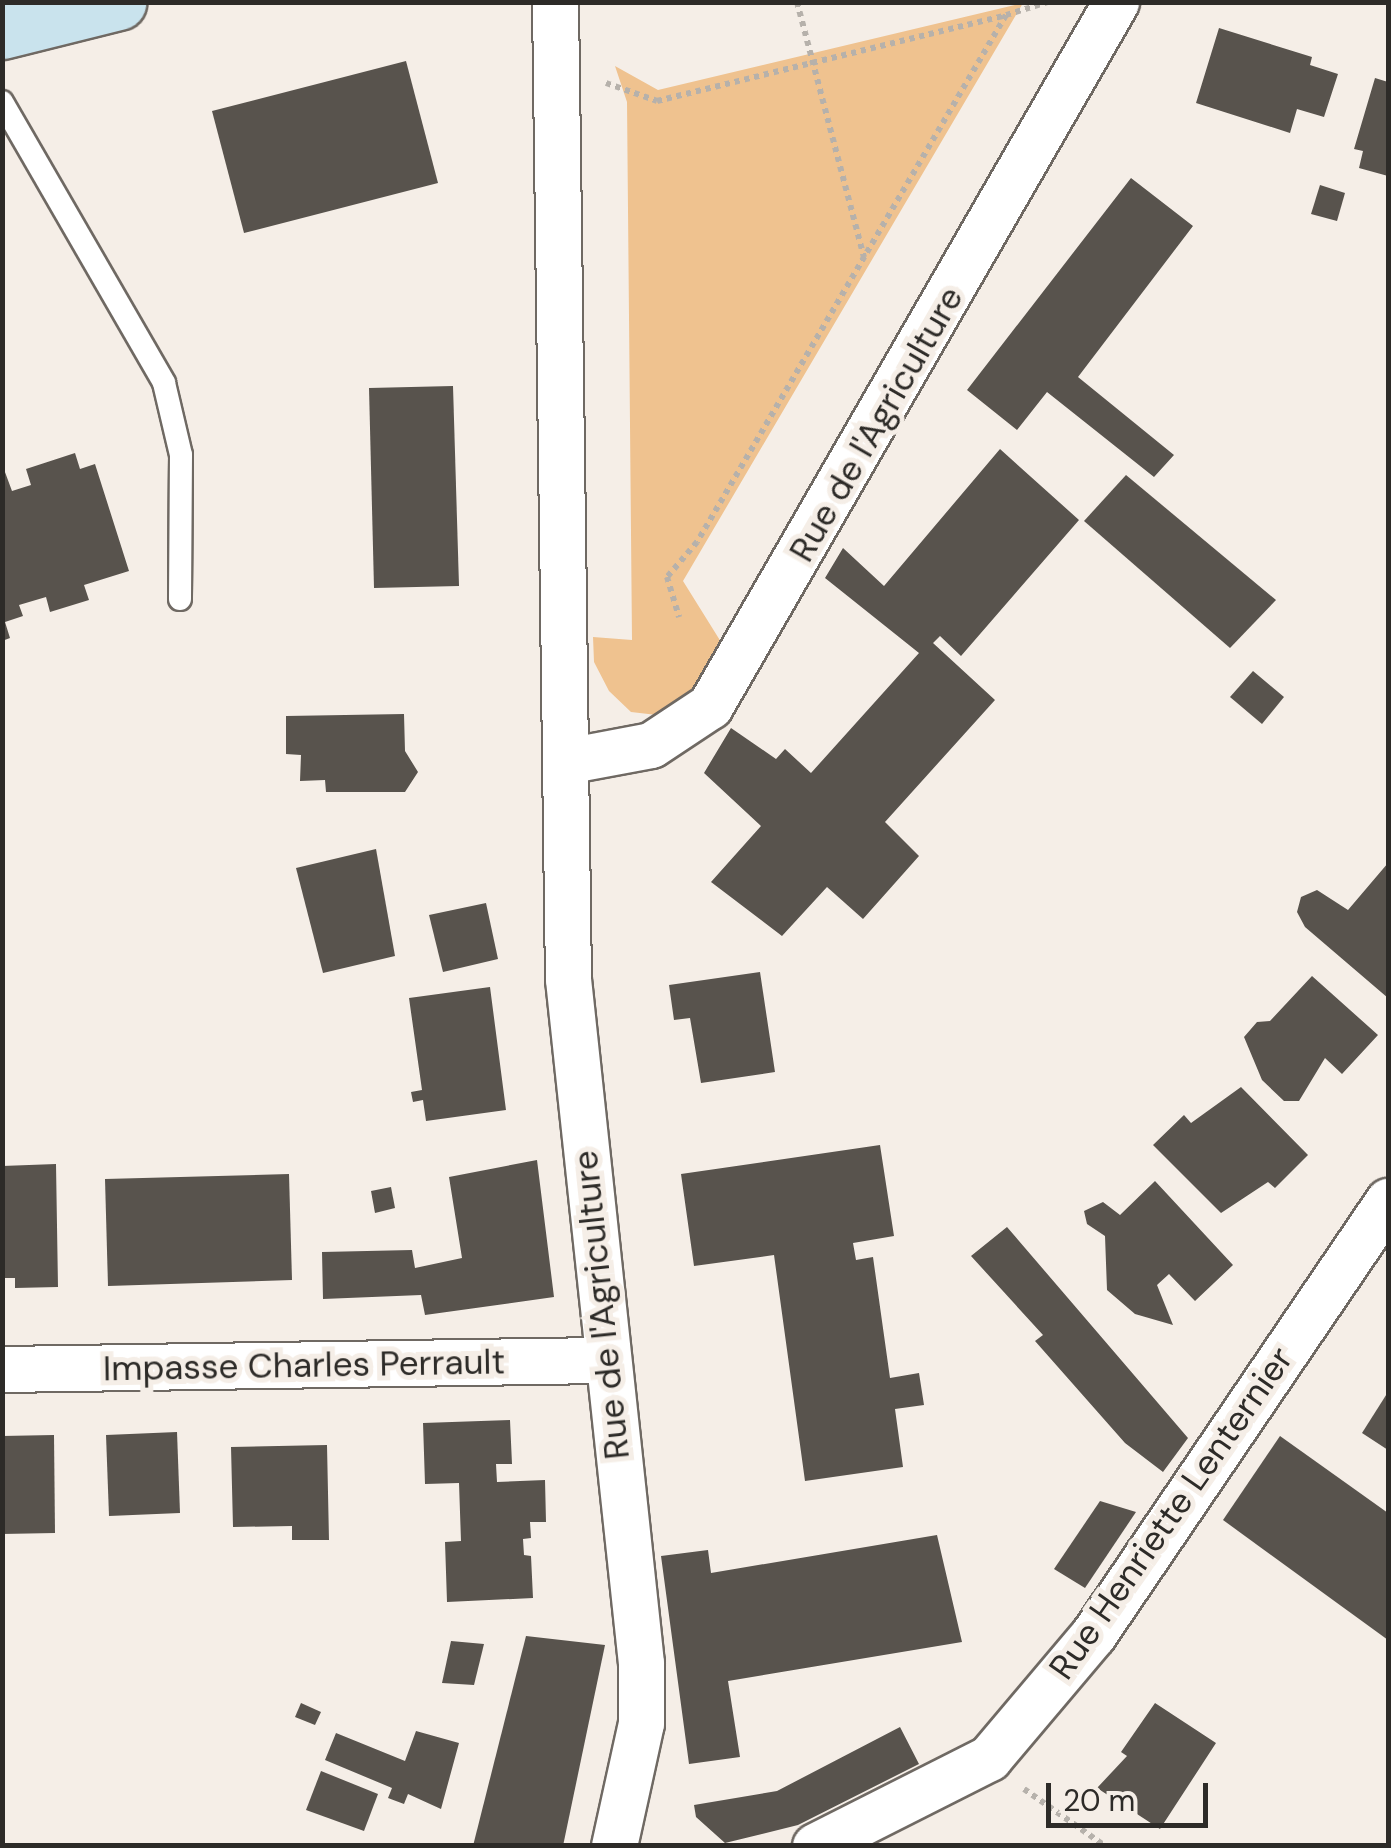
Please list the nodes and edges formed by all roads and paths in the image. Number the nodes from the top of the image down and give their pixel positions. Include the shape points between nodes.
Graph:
1 (118, 2) edge
2 (555, 2) edge
3 (797, 2) edge
4 (1048, 2) edge
5 (1116, 2) edge
6 (1006, 15) junction
7 (2, 31) edge
8 (813, 63) junction
9 (606, 82) dead end
10 (2, 102) edge
11 (864, 257) junction
12 (180, 600) dead end
13 (679, 617) dead end
14 (566, 761) junction
15 (1388, 1200) edge
16 (605, 1360) junction
17 (2, 1370) edge
18 (1006, 1777) dead end
19 (614, 1846) edge
20 (814, 1846) edge
21 (1105, 1846) edge

1 - 7 street
2 - 14 street, Rue de l'Agriculture
3 - 8 path
4 - 6 path
5 - 14 street, Rue de l'Agriculture via 710,706 651,745
6 - 8 path
6 - 11 path
8 - 9 path via 658,102
8 - 11 path
10 - 12 lane via 164,383 181,456
11 - 13 path via 697,542 668,577
14 - 16 street, Rue de l'Agriculture via 568,979
15 - 20 street, Rue Henriette Lenternier via 1093,1636 989,1758
16 - 17 street, Impasse Charles Perrault
16 - 19 street, Rue de l'Agriculture via 642,1663 641,1723
18 - 21 path

